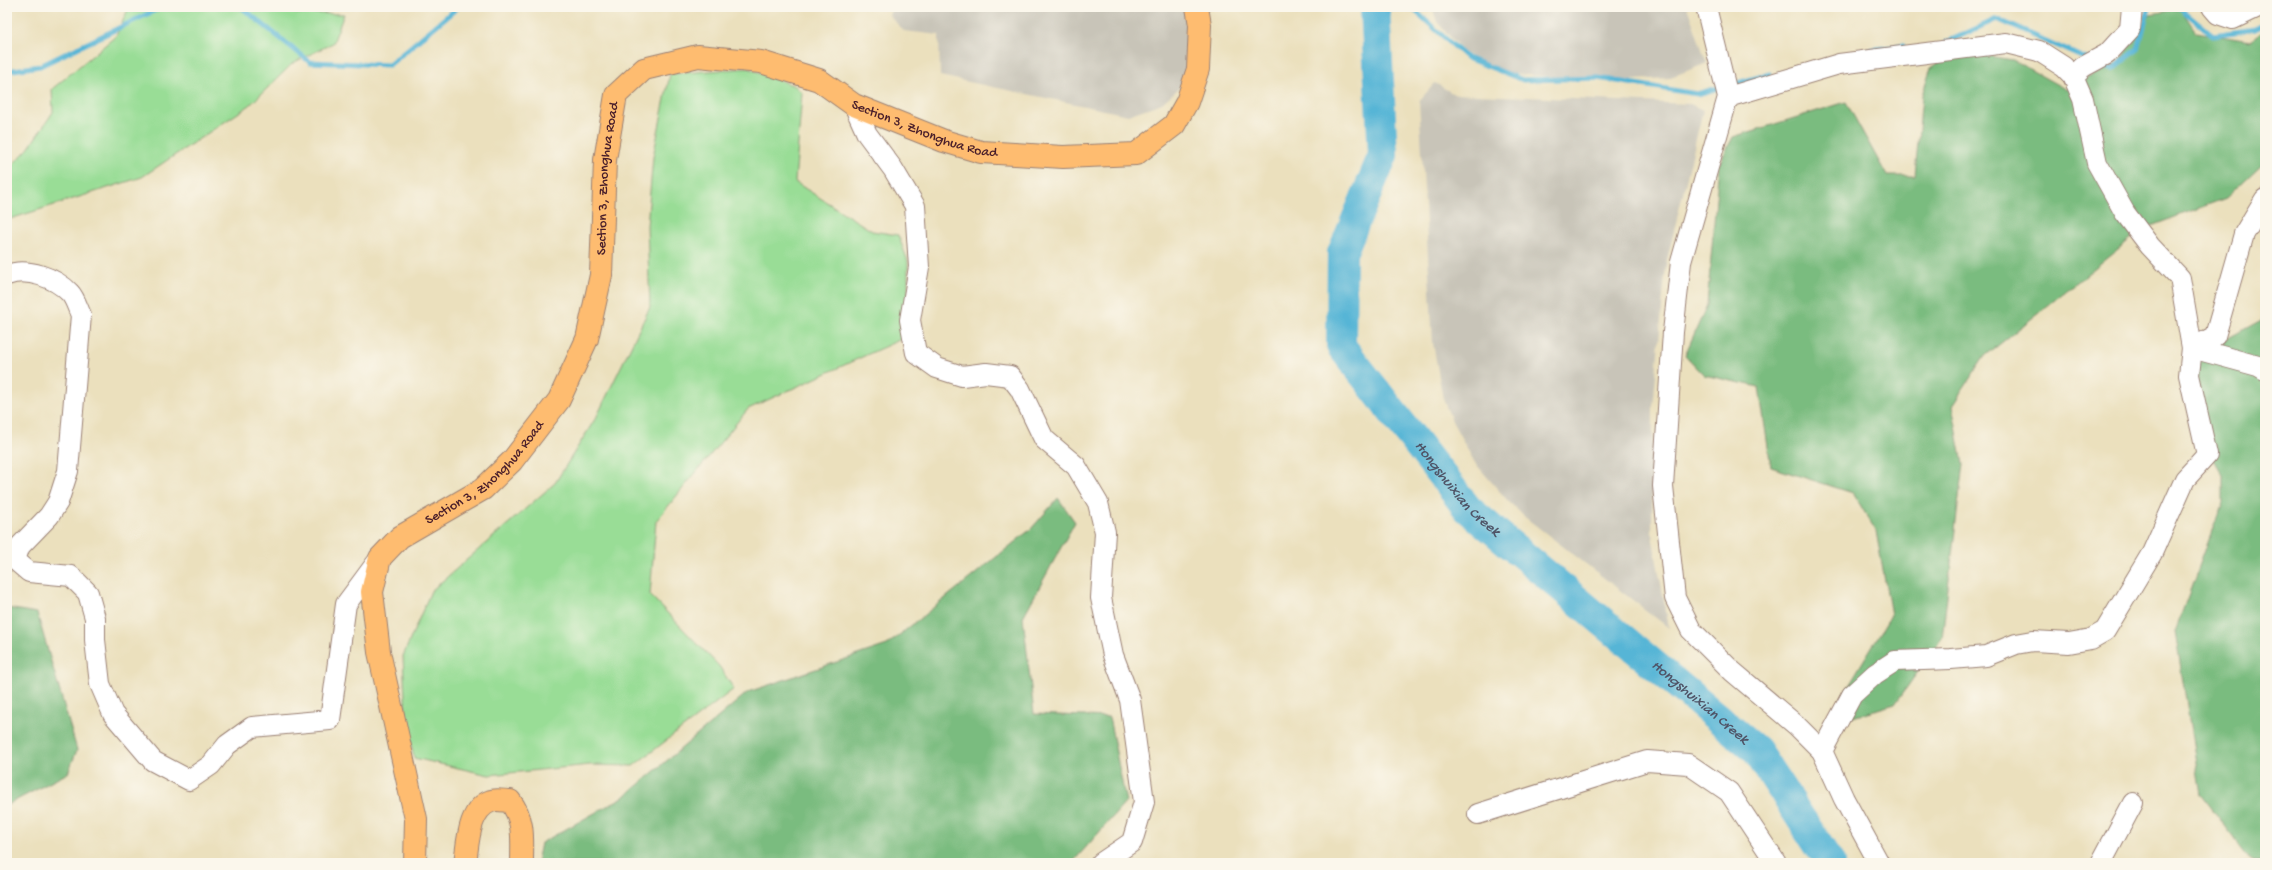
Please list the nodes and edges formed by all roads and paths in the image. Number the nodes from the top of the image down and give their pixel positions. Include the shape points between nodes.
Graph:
1 (1197, 7) edge
2 (1706, 7) edge
3 (2132, 7) edge
4 (2212, 7) edge
5 (2258, 7) edge
6 (2078, 71) junction
7 (1728, 96) junction
8 (854, 105) junction
9 (2265, 199) edge
10 (7, 275) edge
11 (2192, 348) junction
12 (2265, 370) edge
13 (380, 558) junction
14 (1822, 751) junction
15 (2133, 803) dead end
16 (1478, 814) dead end
17 (415, 863) edge
18 (465, 863) edge
19 (522, 863) edge
20 (1101, 863) edge
21 (1776, 863) edge
22 (1879, 863) edge
23 (2101, 863) edge

1 - 8 main road, Section 3, Zhonghua Road via 1200,25 1198,69 1187,102 1174,125 1136,154 1063,157 980,152 944,142
2 - 7 street
3 - 6 street via 2130,29 2107,54
4 - 5 street via 2218,14 2233,19
6 - 7 street via 2064,67 2039,52 2006,43 1839,64
6 - 11 street via 2097,163 2125,213 2150,246 2180,278
7 - 14 street via 1681,262 1673,332 1663,486 1675,598 1691,630 1732,671 1796,725
8 - 13 main road, Section 3, Zhonghua Road via 819,80 761,62 698,56 644,69 616,95 605,160 601,275 587,339 559,400 512,461 483,489 400,537
8 - 20 street via 867,134 894,169 915,206 919,267 910,320 916,352 937,368 962,376 986,373 1010,376 1020,389 1044,439 1076,466 1098,503 1105,532 1101,598 1113,655 1130,700 1144,802 1132,842
9 - 11 street via 2244,234 2215,336
10 - 13 street via 14,272 55,280 71,294 81,315 68,471 58,502 49,516 20,546 15,560 29,572 71,576 88,593 95,618 94,640 100,684 113,714 153,762 189,780 211,765 227,745 252,727 330,720 346,604
11 - 12 street
11 - 14 street via 2189,375 2207,455 2185,479 2152,553 2105,631 2091,639 2069,643 2033,641 2016,644 1986,656 1895,661 1875,674 1852,695
13 - 17 main road via 372,592 379,652 416,819
14 - 22 street via 1844,799
15 - 23 street
16 - 21 street via 1647,762 1688,764 1730,792
18 - 19 main road via 472,822 481,808 491,801 510,800 518,811 522,832

